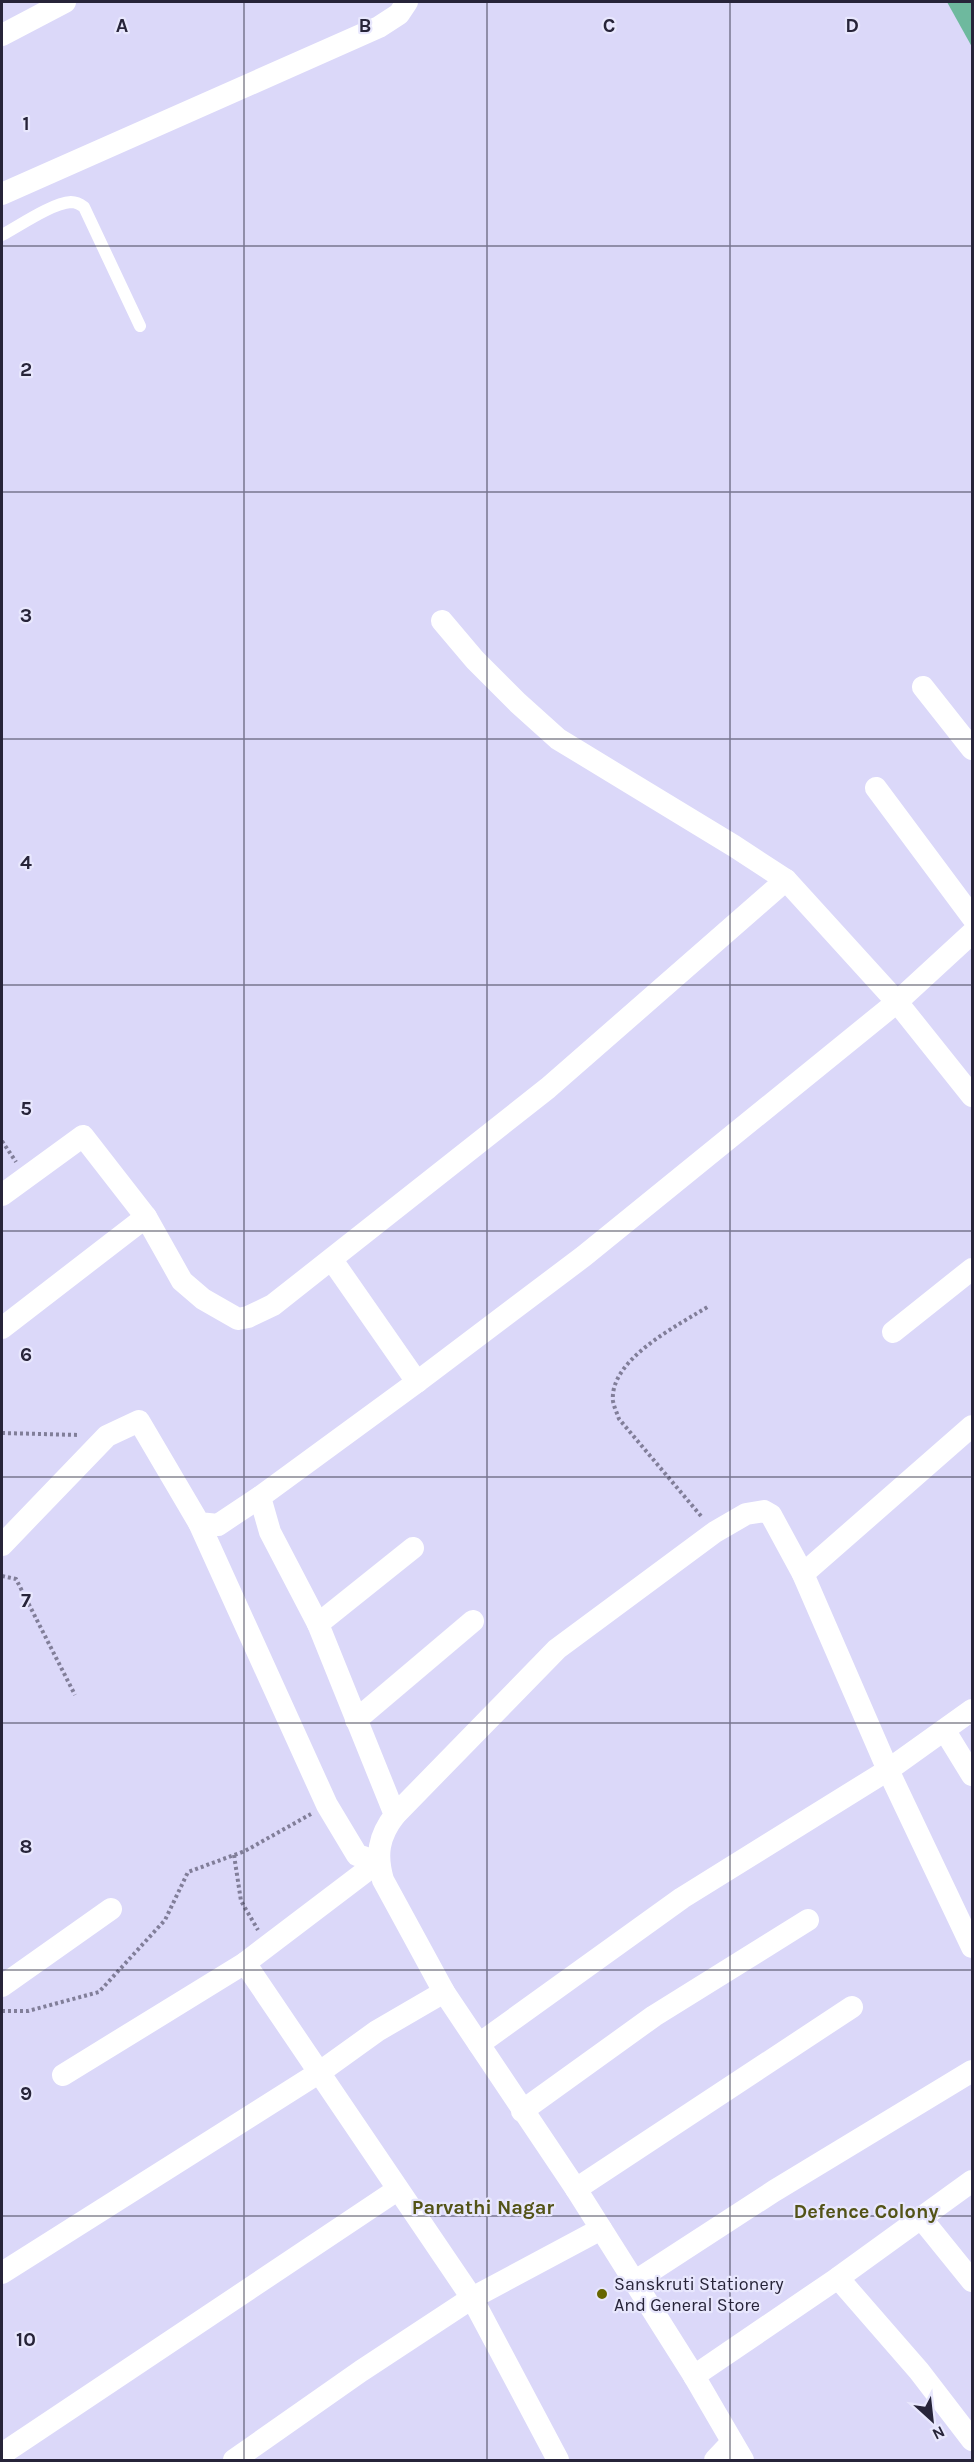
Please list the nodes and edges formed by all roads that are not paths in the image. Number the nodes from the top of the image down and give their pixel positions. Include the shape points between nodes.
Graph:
1 (65, 2) edge
2 (407, 2) edge
3 (2, 35) edge
4 (2, 194) edge
5 (2, 235) edge
6 (140, 326) dead end
7 (442, 621) dead end
8 (923, 687) dead end
9 (972, 749) edge
10 (876, 788) dead end
11 (786, 880) junction
12 (972, 916) edge
13 (972, 933) edge
14 (897, 1002) junction
15 (972, 1096) edge
16 (2, 1195) edge
17 (146, 1217) junction
18 (332, 1260) junction
19 (972, 1269) edge
20 (2, 1328) edge
21 (893, 1332) dead end
22 (417, 1382) junction
23 (972, 1426) edge
24 (260, 1497) junction
25 (199, 1523) junction
26 (2, 1545) edge
27 (413, 1548) dead end
28 (803, 1574) junction
29 (473, 1621) dead end
30 (318, 1624) junction
31 (972, 1710) edge
32 (356, 1720) junction
33 (945, 1731) junction
34 (888, 1770) junction
35 (972, 1775) edge
36 (395, 1815) junction
37 (378, 1862) junction
38 (111, 1909) dead end
39 (808, 1920) dead end
40 (972, 1947) edge
41 (245, 1963) junction
42 (2, 1986) edge
43 (444, 1992) junction
44 (852, 2007) dead end
45 (479, 2044) junction
46 (972, 2071) edge
47 (320, 2072) junction
48 (63, 2075) dead end
49 (522, 2111) junction
50 (972, 2182) edge
51 (576, 2189) junction
52 (397, 2190) junction
53 (921, 2218) junction
54 (601, 2229) junction
55 (2, 2273) edge
56 (838, 2278) junction
57 (972, 2281) edge
58 (634, 2282) junction
59 (472, 2298) junction
60 (694, 2376) junction
61 (972, 2440) edge
62 (737, 2451) edge
63 (2, 2454) edge
64 (238, 2459) edge
65 (558, 2460) edge
66 (715, 2460) edge

1 - 3 street
2 - 4 street via 399,14 379,27
5 - 6 lane via 56,207 78,203 84,207
7 - 11 street via 475,660 558,739
8 - 9 street
10 - 12 street
11 - 14 street
11 - 18 street via 548,1088
13 - 14 street
14 - 15 street
14 - 22 street via 584,1256
16 - 17 street via 83,1136
17 - 18 street via 182,1281 203,1299 238,1319 273,1305
17 - 20 street
18 - 22 street
19 - 21 street
22 - 24 street
23 - 28 street
24 - 25 street via 218,1525
24 - 30 street via 270,1532
25 - 26 street via 139,1421 107,1436
25 - 37 street via 327,1805 357,1855
27 - 30 street
28 - 34 street
28 - 36 street via 771,1515 764,1511 746,1514 715,1532 557,1649
29 - 32 street
30 - 32 street
31 - 33 street
32 - 36 street
33 - 34 street
33 - 35 street
34 - 40 street
34 - 45 street via 682,1898
36 - 37 street via 382,1836
37 - 41 street
37 - 43 street via 383,1880
38 - 42 street
39 - 49 street via 654,2016
41 - 47 street
41 - 48 street
43 - 45 street
43 - 47 street via 377,2031
44 - 51 street
45 - 49 street
46 - 58 street via 774,2191
47 - 52 street
47 - 55 street
49 - 51 street
50 - 53 street
51 - 54 street
52 - 59 street
52 - 63 street
53 - 56 street
53 - 57 street
54 - 58 street
54 - 59 street
56 - 60 street
56 - 61 street via 919,2371
58 - 60 street
59 - 64 street
59 - 65 street
60 - 62 street
62 - 66 street

